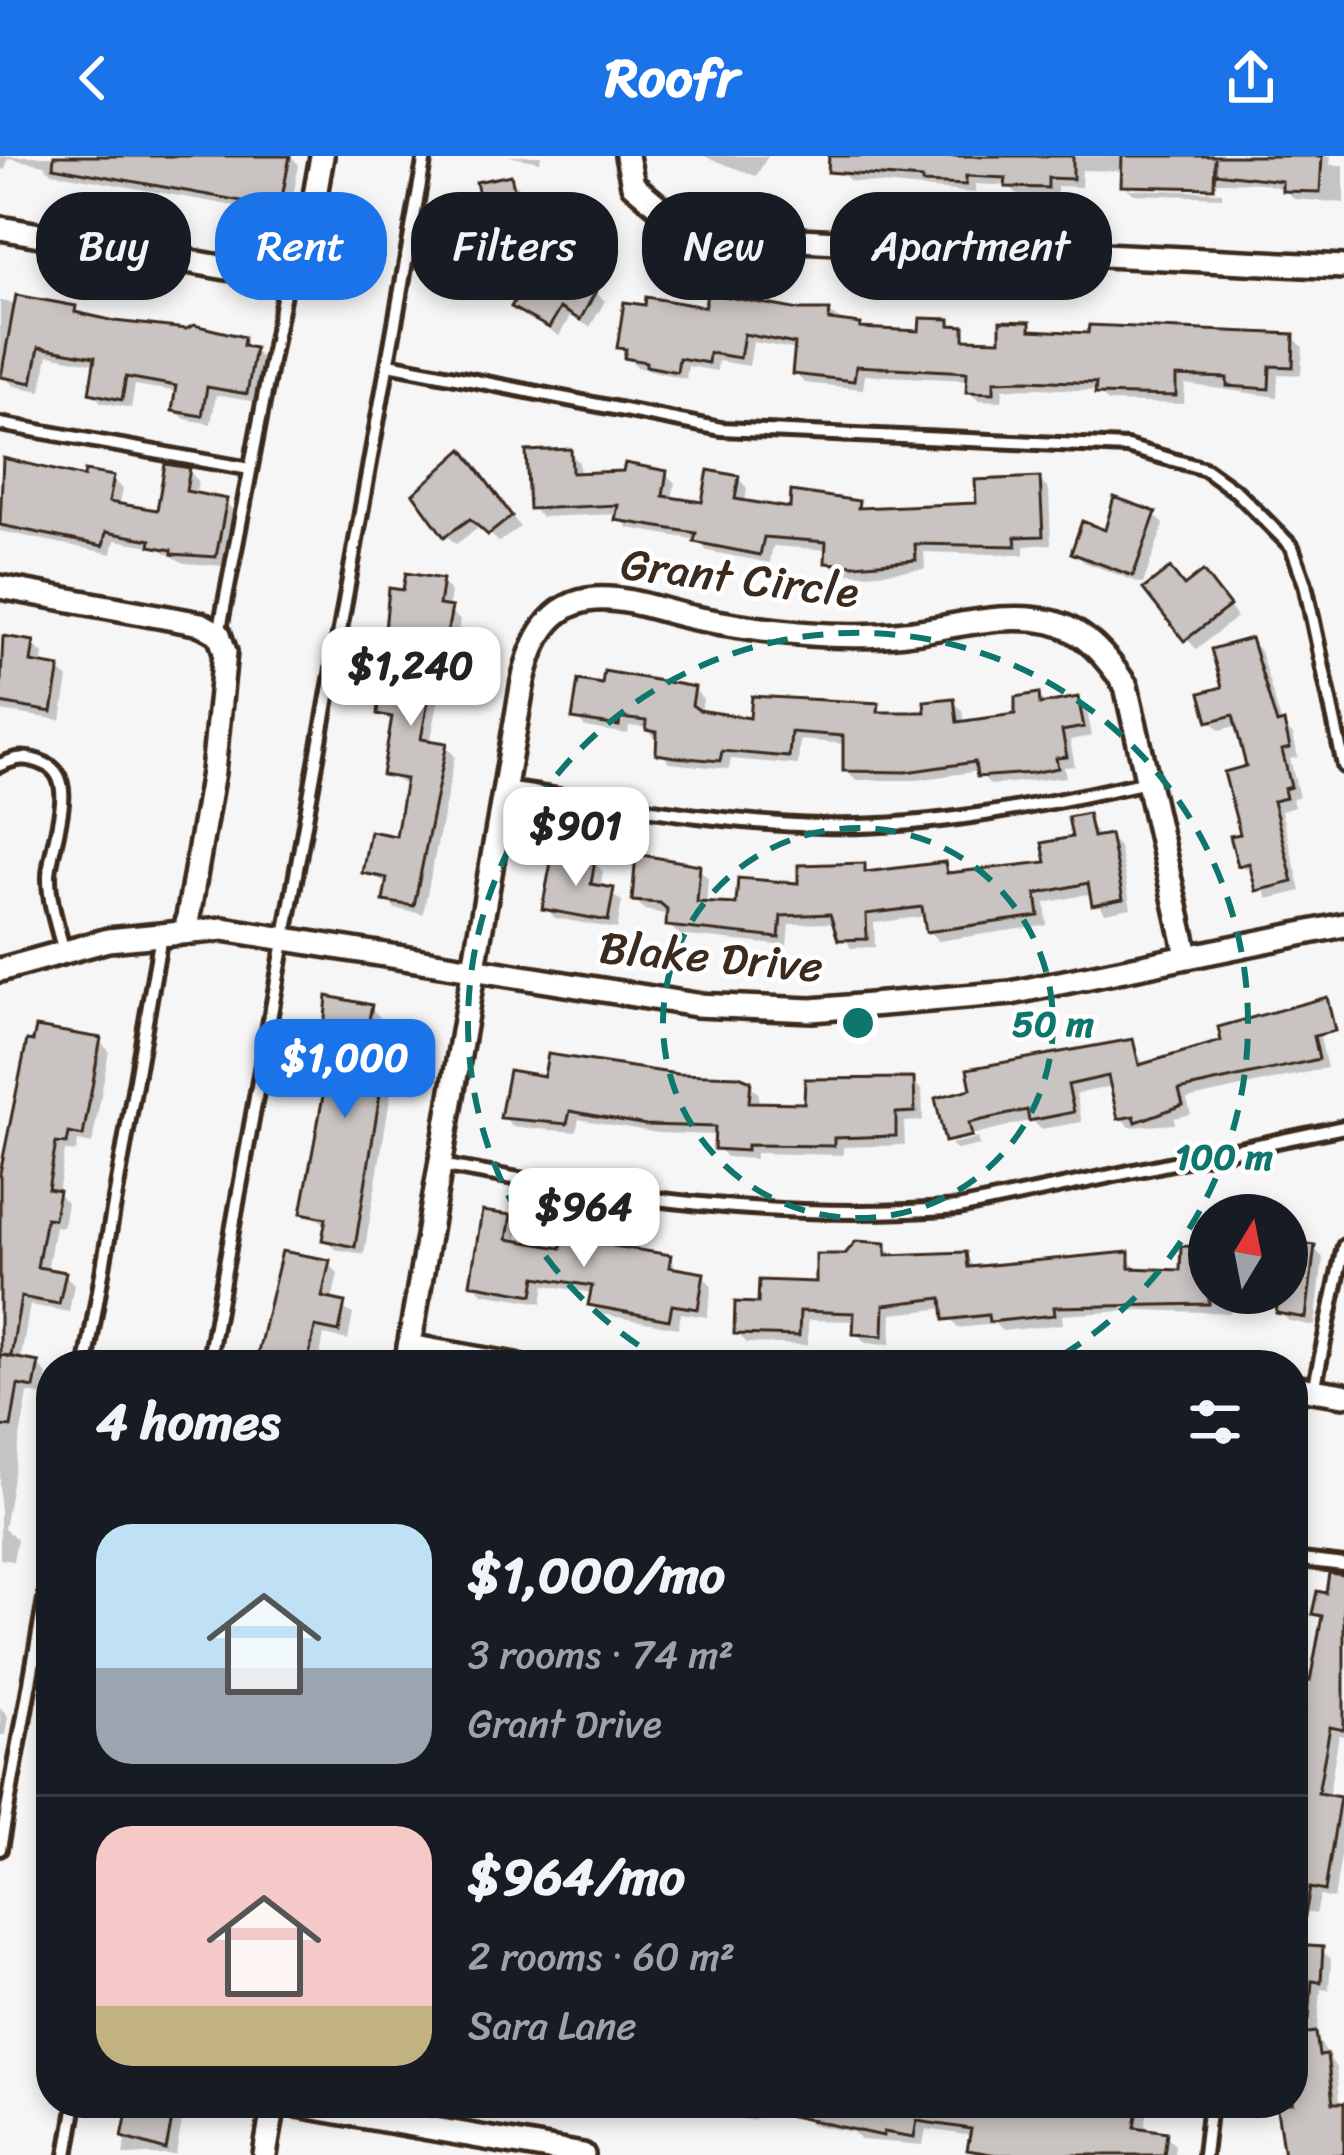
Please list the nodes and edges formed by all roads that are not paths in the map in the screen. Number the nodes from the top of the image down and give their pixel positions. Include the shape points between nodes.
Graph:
1 (322, 156) edge
2 (425, 156) edge
3 (627, 156) edge
4 (316, 192) edge
5 (0, 228) edge
6 (215, 266) edge
7 (1344, 267) edge
8 (283, 300) edge
9 (389, 364) junction
10 (0, 424) edge
11 (250, 469) junction
12 (0, 587) edge
13 (219, 634) junction
14 (0, 765) edge
15 (1344, 766) edge
16 (1148, 782) junction
17 (505, 788) junction
18 (1344, 925) edge
19 (186, 929) junction
20 (161, 933) junction
21 (285, 937) junction
22 (64, 952) junction
23 (1187, 955) junction
24 (475, 968) junction
25 (0, 970) edge
26 (1344, 1127) edge
27 (440, 1166) junction
28 (1344, 1246) edge
29 (89, 1350) edge
30 (211, 1350) edge
31 (408, 1350) edge
32 (1308, 1375) edge
33 (1308, 1390) edge
34 (1344, 1395) edge
35 (1308, 1561) edge
36 (1344, 1565) edge
37 (36, 1650) edge
38 (0, 1850) edge
39 (73, 2118) edge
40 (271, 2118) edge
41 (372, 2118) edge
42 (1208, 2118) edge
43 (67, 2155) edge
44 (265, 2155) edge
45 (583, 2155) edge
46 (1204, 2155) edge

1 - 4 street
2 - 9 lane
3 - 7 street via 633,185 671,217 779,239
5 - 6 street
8 - 11 lane
9 - 15 lane via 721,429 1127,446 1205,469 1292,547
9 - 21 lane
10 - 11 lane
11 - 13 lane
12 - 13 street via 201,624
13 - 19 street via 225,652 213,772
14 - 22 lane via 36,760 62,783 49,874
16 - 17 lane via 1019,811 826,826
16 - 17 street, Grant Circle via 1126,686 1104,652 1055,623 1012,619 827,634 730,625 596,598 568,607 533,638
16 - 23 street, Grant Circle
17 - 24 street, Grant Circle
18 - 23 street, Blake Drive
19 - 20 street, Blake Drive
19 - 21 street, Blake Drive
20 - 22 street, Blake Drive
20 - 29 lane
21 - 24 street, Blake Drive
21 - 30 lane
22 - 25 street, Blake Drive
23 - 24 street, Blake Drive via 1011,993 812,1010 696,1004
24 - 27 street, Grant Circle
26 - 27 lane via 958,1208 899,1213 725,1207
27 - 31 street, Grant Circle
28 - 32 lane
33 - 34 street
35 - 36 lane
37 - 38 lane
39 - 43 lane
40 - 44 street
41 - 45 street
42 - 46 lane

